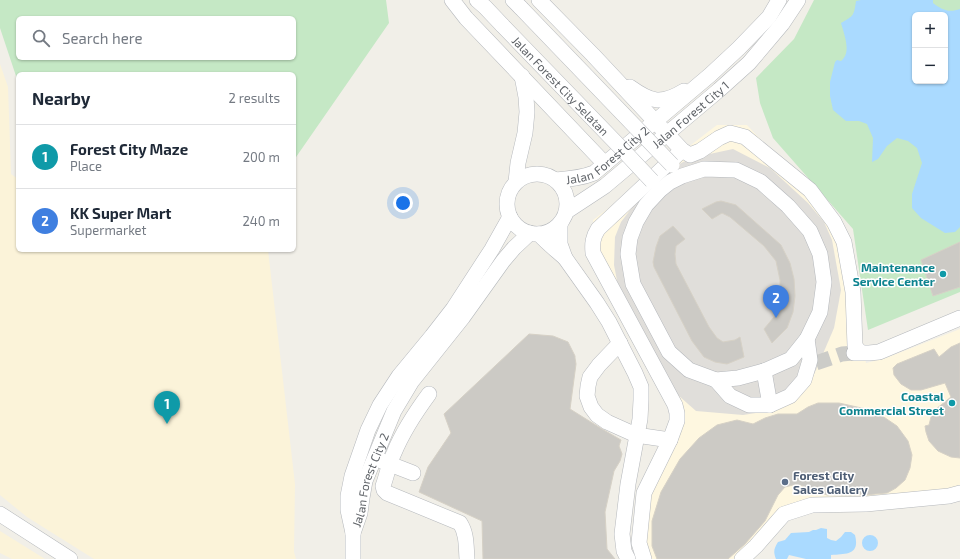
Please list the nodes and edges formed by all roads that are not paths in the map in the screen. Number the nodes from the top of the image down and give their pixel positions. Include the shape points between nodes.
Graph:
1 (452, 0) edge
2 (477, 0) edge
3 (539, 0) edge
4 (779, 0) edge
5 (798, 0) edge
6 (517, 4) edge
7 (593, 55) junction
8 (710, 75) junction
9 (522, 76) junction
10 (655, 122) junction
11 (666, 134) junction
12 (682, 150) junction
13 (605, 164) junction
14 (677, 171) junction
15 (556, 180) junction
16 (516, 182) junction
17 (656, 186) junction
18 (510, 217) junction
19 (563, 217) junction
20 (535, 233) junction
21 (565, 258) junction
22 (960, 318) edge
23 (807, 339) junction
24 (620, 343) junction
25 (764, 371) junction
26 (716, 380) junction
27 (428, 394) dead end
28 (770, 405) junction
29 (636, 435) junction
30 (670, 440) junction
31 (367, 456) junction
32 (390, 464) junction
33 (413, 473) dead end
34 (960, 493) edge
35 (0, 514) edge
36 (70, 559) edge
37 (354, 559) edge
38 (467, 559) edge
39 (628, 559) edge
40 (644, 559) edge
41 (742, 559) edge

1 - 9 street
2 - 17 street, Jalan Forest City Selatan, bridge
3 - 7 street
4 - 8 street, Jalan Forest City 1 via 769,17
5 - 11 street, Jalan Forest City 1 via 782,24 749,63
6 - 14 street, Jalan Forest City Selatan, bridge
7 - 8 street via 629,87 650,99 674,97
7 - 10 street
8 - 10 street, Jalan Forest City 1
9 - 13 street
9 - 16 street via 527,112
10 - 11 street
10 - 13 street, Jalan Forest City 2
11 - 12 street
11 - 19 street, Jalan Forest City 1 via 605,186
12 - 22 street via 690,155 730,133 745,137 810,190 834,222 844,242 853,292 857,352 879,352
12 - 30 street via 598,228 592,245 593,253 675,405 677,421
13 - 15 street, Jalan Forest City 2 via 586,176
14 - 17 street via 670,182
14 - 23 street via 736,170 761,182 810,230 820,254 824,282 820,312
15 - 16 street, Jalan Forest City 2 via 540,174 531,174
15 - 19 street, Jalan Forest City 2 via 566,194 567,202
16 - 18 street via 508,195 507,210
17 - 26 street via 630,238 628,254 633,284 669,352 689,370
18 - 20 street via 513,223 524,231
18 - 31 street, Jalan Forest City 2 via 453,309 399,376 377,411 368,430
19 - 20 street, Jalan Forest City 2 via 552,230
19 - 21 street via 560,244
20 - 21 street
20 - 31 street, Jalan Forest City 2 via 514,248 503,261 412,381
21 - 24 street via 597,303
23 - 25 street via 791,359
23 - 28 street via 812,366 790,396
24 - 29 street via 641,387 640,419
24 - 29 street via 590,376 588,396 597,415
25 - 26 street via 738,378
25 - 28 street
26 - 28 street via 730,396 749,405
27 - 32 street via 403,432
29 - 30 street
29 - 39 street via 622,534 624,551
30 - 40 street via 644,493 639,542
31 - 32 street
31 - 37 street, Jalan Forest City 2 via 360,513 353,533
32 - 33 street
32 - 38 street via 384,490 460,523 466,537
34 - 41 street via 873,503 812,505 784,514
35 - 36 street

